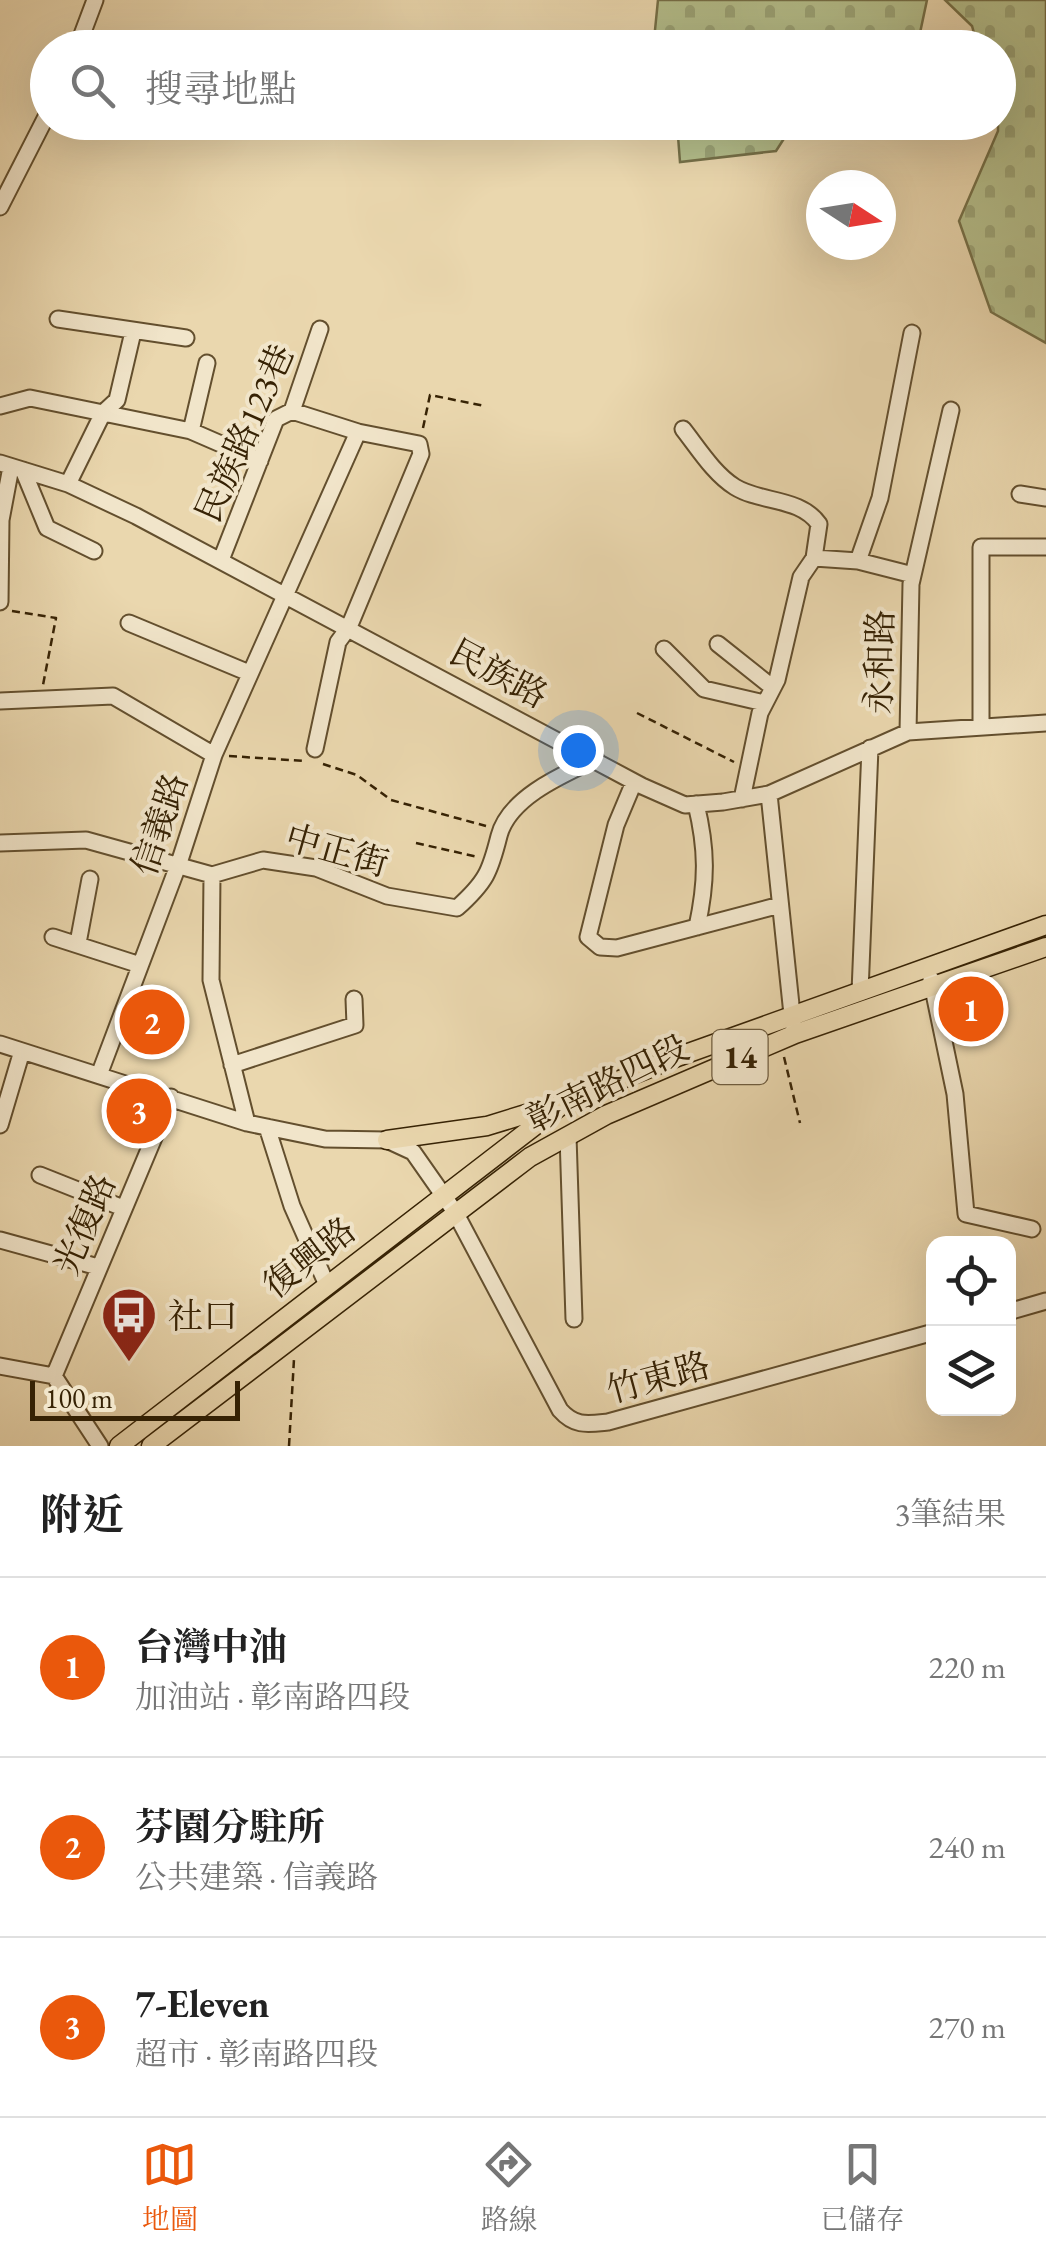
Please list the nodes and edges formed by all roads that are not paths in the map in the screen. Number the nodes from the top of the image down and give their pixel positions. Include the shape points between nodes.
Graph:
1 (95, 0) edge
2 (84, 30) edge
3 (34, 140) edge
4 (0, 208) edge
5 (58, 319) dead end
6 (320, 328) dead end
7 (134, 332) junction
8 (912, 334) dead end
9 (186, 338) dead end
10 (207, 363) dead end
11 (0, 406) edge
12 (951, 410) dead end
13 (292, 411) junction
14 (103, 413) junction
15 (683, 428) dead end
16 (191, 431) junction
17 (358, 432) junction
18 (260, 460) junction
19 (11, 467) edge
20 (68, 484) junction
21 (1020, 494) dead end
22 (1046, 498) edge
23 (1046, 547) edge
24 (94, 551) dead end
25 (814, 558) junction
26 (221, 560) junction
27 (858, 561) junction
28 (913, 574) junction
29 (283, 595) junction
30 (0, 605) edge
31 (129, 623) dead end
32 (349, 627) junction
33 (718, 644) dead end
34 (664, 649) dead end
35 (249, 673) junction
36 (772, 687) junction
37 (764, 703) junction
38 (3, 707) edge
39 (1046, 723) edge
40 (981, 727) junction
41 (908, 732) junction
42 (870, 748) junction
43 (315, 749) dead end
44 (214, 755) junction
45 (596, 758) junction
46 (634, 782) junction
47 (769, 794) junction
48 (742, 799) junction
49 (696, 804) junction
50 (0, 843) edge
51 (179, 863) junction
52 (212, 875) junction
53 (90, 879) dead end
54 (780, 905) junction
55 (1046, 925) edge
56 (697, 927) junction
57 (53, 937) dead end
58 (78, 942) junction
59 (1046, 946) edge
60 (140, 965) junction
61 (930, 978) junction
62 (860, 992) junction
63 (354, 998) dead end
64 (789, 1030) junction
65 (0, 1044) edge
66 (22, 1052) junction
67 (232, 1065) junction
68 (98, 1075) junction
69 (171, 1097) junction
70 (567, 1101) junction
71 (247, 1123) junction
72 (0, 1125) edge
73 (266, 1127) junction
74 (568, 1136) junction
75 (387, 1140) junction
76 (40, 1176) dead end
77 (445, 1194) junction
78 (123, 1208) junction
79 (455, 1212) junction
80 (1032, 1228) dead end
81 (0, 1240) edge
82 (98, 1267) junction
83 (327, 1285) junction
84 (1046, 1301) edge
85 (1016, 1310) edge
86 (574, 1319) dead end
87 (926, 1334) edge
88 (0, 1366) edge
89 (54, 1376) junction
90 (100, 1446) edge
91 (119, 1446) edge
92 (151, 1446) edge

1 - 2 street
3 - 4 street
5 - 7 street
6 - 13 street, 民族路123巷
7 - 9 street
7 - 14 street via 124,384
8 - 27 street via 880,498
10 - 16 street
11 - 14 street via 30,398
12 - 28 street
13 - 17 street
13 - 18 street, 民族路123巷 via 276,419
14 - 16 street
14 - 20 street
15 - 25 street via 736,488 814,516 820,524
16 - 18 street
17 - 29 street, 信義路
17 - 32 street via 419,444 421,454
18 - 26 street, 民族路123巷
19 - 20 street, 民族路
19 - 24 street via 47,528
19 - 30 street via 1,520
20 - 26 street, 民族路
21 - 22 street
23 - 40 street via 981,547
25 - 27 street, 永和路
25 - 36 street via 801,577
26 - 29 street, 民族路
27 - 28 street, 永和路
28 - 41 street, 永和路
29 - 32 street, 民族路
29 - 35 street, 信義路
31 - 35 street
32 - 43 street via 338,642
32 - 45 street, 民族路
33 - 36 street
34 - 37 street via 704,689
35 - 44 street, 信義路
36 - 37 street
37 - 48 street
38 - 44 street via 113,696
39 - 40 street, 民族路
40 - 41 street, 民族路
41 - 42 street, 民族路
42 - 47 street, 民族路
42 - 62 street
44 - 51 street, 信義路
45 - 46 street, 民族路
45 - 52 street, 中正街 via 515,810 499,836 495,861 457,908 387,896 316,868 263,860
46 - 49 street, 民族路
46 - 56 street via 616,824 588,937 600,947 618,948
47 - 48 street, 民族路
47 - 54 street
48 - 49 street, 民族路
49 - 56 street via 708,864
50 - 51 street via 86,840
51 - 52 street
51 - 60 street, 信義路
52 - 67 street via 211,980
53 - 58 street
54 - 56 street
54 - 64 street
55 - 61 main road, 彰南路四段 / 14
57 - 58 street
58 - 60 street
59 - 61 main road, 彰南路四段 / 14
60 - 68 street, 信義路
61 - 62 main road, 彰南路四段 / 14
61 - 64 main road, 彰南路四段 / 14
61 - 80 street via 955,1094 966,1214
62 - 64 main road, 彰南路四段 / 14
63 - 67 street via 355,1025
64 - 70 main road, 彰南路四段 / 14
64 - 74 main road, 彰南路四段 / 14
65 - 66 street
66 - 68 street
66 - 72 street
67 - 71 street
68 - 69 street
69 - 71 street
69 - 78 street, 光復路
70 - 75 main road via 487,1126
70 - 77 main road, 彰南路四段 / 14
71 - 73 street
73 - 75 street via 325,1139
73 - 83 street
74 - 79 main road, 彰南路四段 / 14
74 - 86 street
75 - 77 street via 413,1152
76 - 78 street
77 - 79 street
77 - 83 main road, 復興路 / 14
78 - 82 street, 光復路
79 - 87 street, 竹東路 via 560,1410 584,1425
79 - 92 main road, 復興路 / 14
81 - 82 street
82 - 89 street, 光復路
83 - 91 main road, 復興路 / 14
84 - 85 street
88 - 89 street
89 - 90 street

